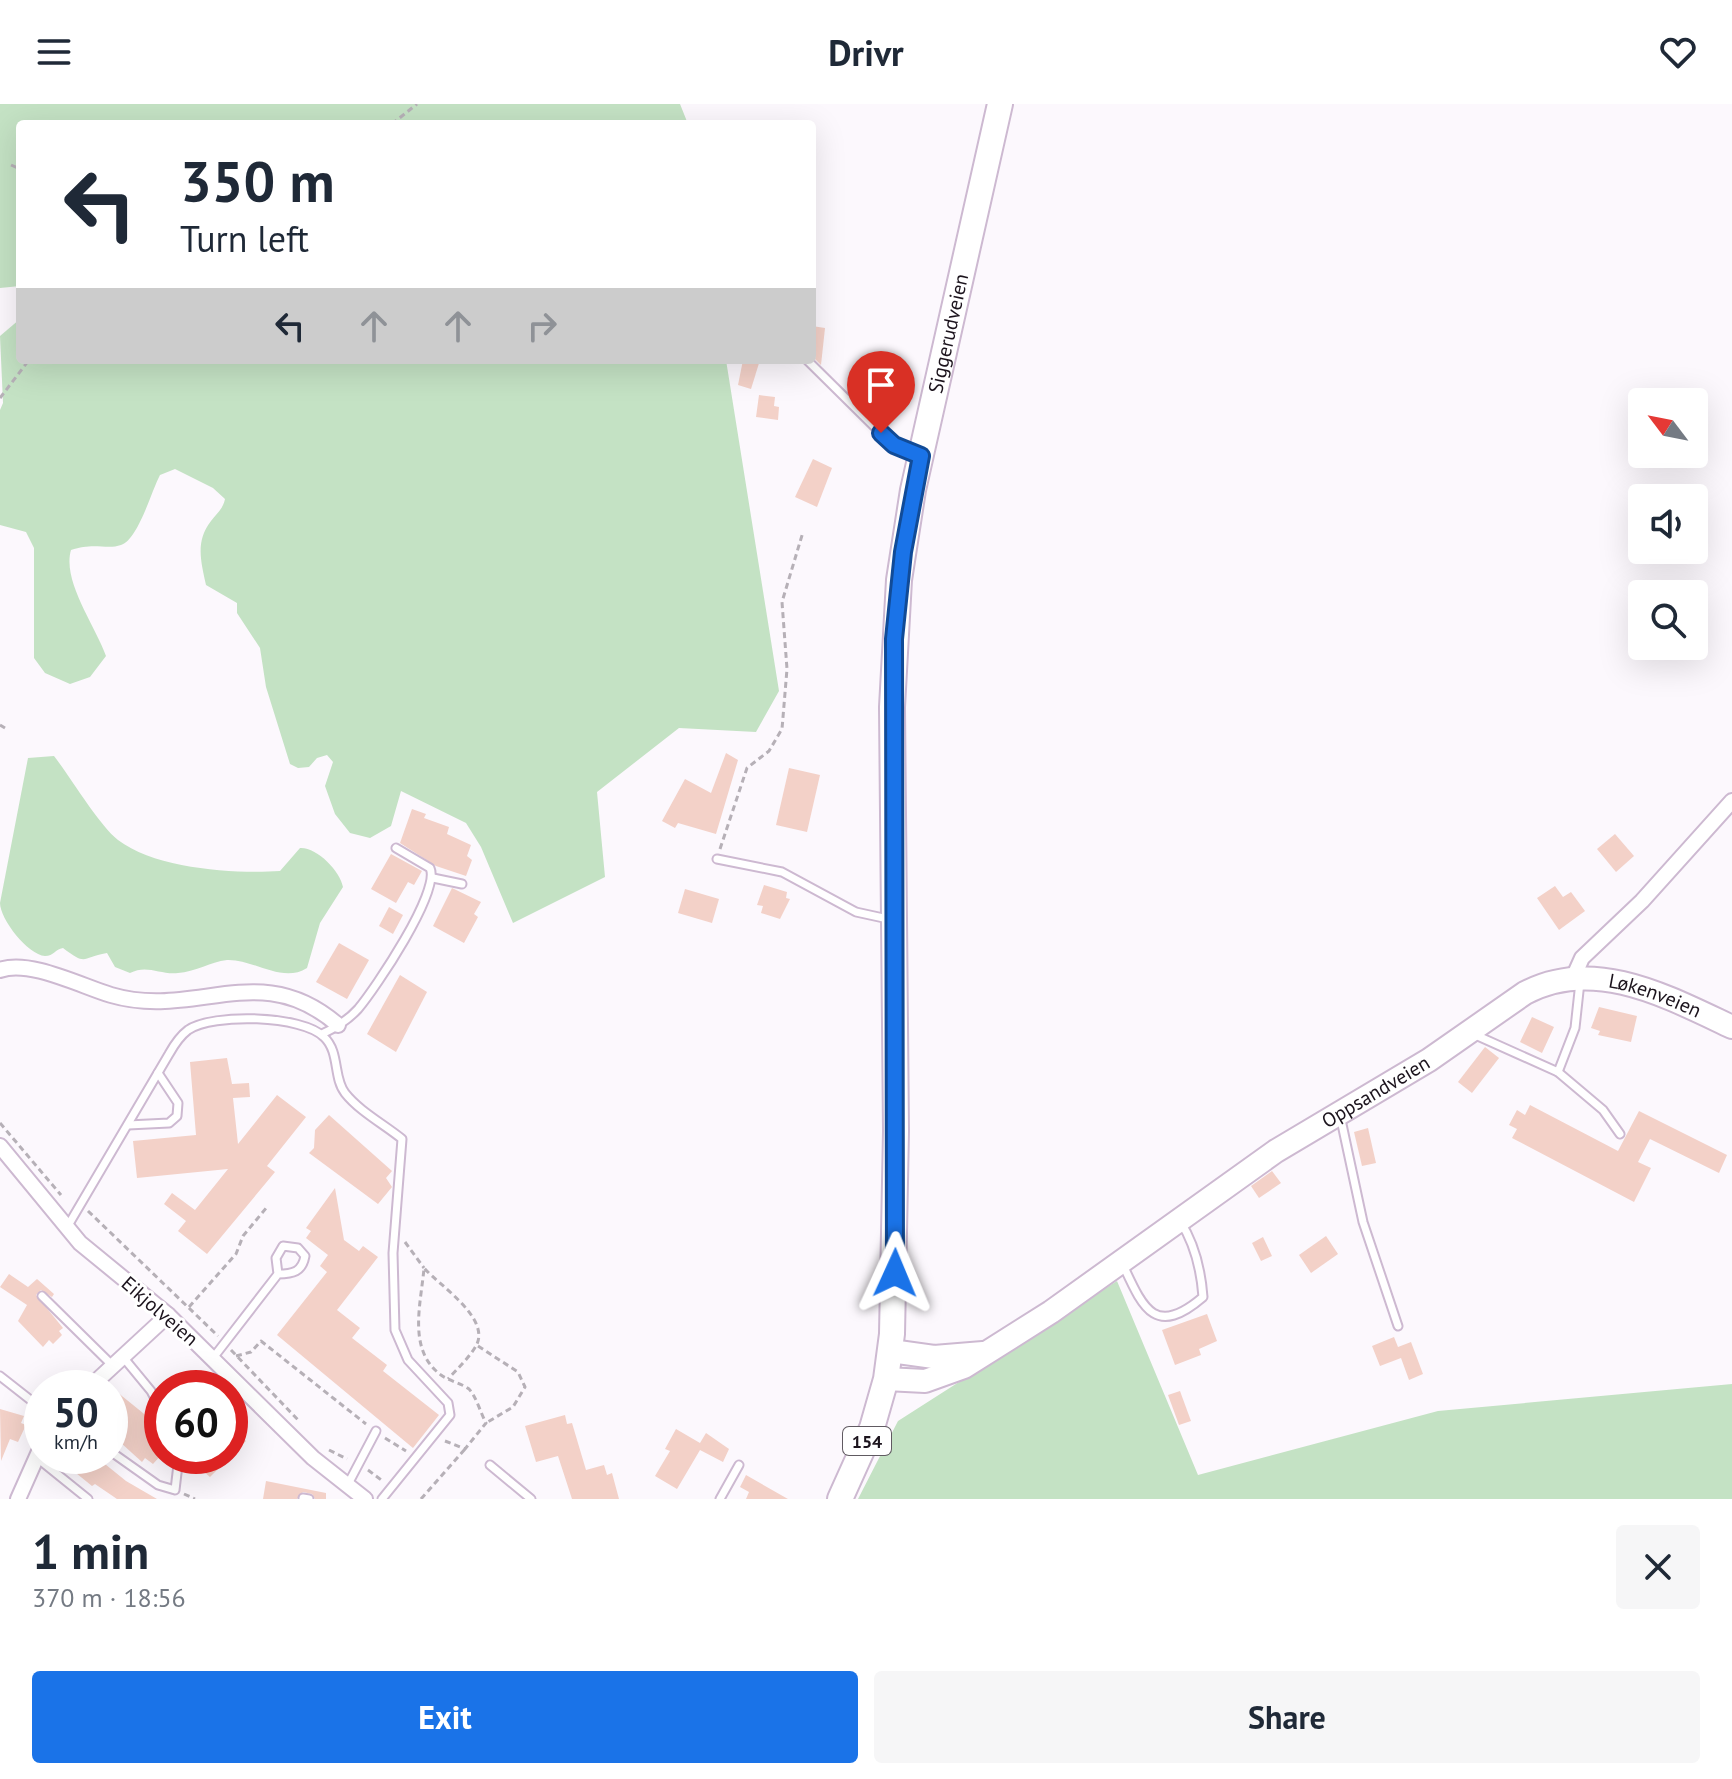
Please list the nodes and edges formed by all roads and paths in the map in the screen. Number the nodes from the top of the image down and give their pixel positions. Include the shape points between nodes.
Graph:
1 (417, 104) edge
2 (1000, 104) edge
3 (397, 120) edge
4 (11, 165) dead end
5 (16, 167) edge
6 (26, 364) edge
7 (811, 364) edge
8 (0, 398) edge
9 (921, 456) junction
10 (803, 532) dead end
11 (0, 725) edge
12 (5, 728) dead end
13 (1732, 801) edge
14 (396, 848) dead end
15 (717, 859) joint
16 (433, 878) junction
17 (462, 884) dead end
18 (894, 919) junction
19 (0, 970) edge
20 (1577, 978) junction
21 (338, 1025) junction
22 (1732, 1027) edge
23 (1469, 1032) junction
24 (322, 1034) junction
25 (1558, 1072) junction
26 (158, 1073) junction
27 (1340, 1113) junction
28 (0, 1123) edge
29 (128, 1125) junction
30 (1620, 1134) dead end
31 (0, 1146) edge
32 (82, 1203) junction
33 (267, 1207) dead end
34 (76, 1213) junction
35 (1179, 1219) junction
36 (395, 1228) junction
37 (66, 1229) junction
38 (1121, 1261) junction
39 (424, 1268) junction
40 (278, 1274) junction
41 (42, 1296) dead end
42 (189, 1307) junction
43 (168, 1315) junction
44 (1398, 1326) dead end
45 (224, 1342) junction
46 (477, 1345) junction
47 (891, 1351) junction
48 (984, 1353) junction
49 (236, 1356) junction
50 (213, 1358) junction
51 (118, 1362) junction
52 (109, 1370) edge
53 (0, 1376) edge
54 (448, 1379) junction
55 (886, 1379) junction
56 (144, 1385) edge
57 (24, 1395) edge
58 (486, 1423) junction
59 (305, 1428) dead end
60 (376, 1431) junction
61 (434, 1436) junction
62 (323, 1444) dead end
63 (465, 1449) junction
64 (417, 1457) junction
65 (128, 1464) edge
66 (360, 1465) junction
67 (490, 1465) dead end
68 (739, 1465) dead end
69 (29, 1474) edge
70 (62, 1474) edge
71 (177, 1474) edge
72 (347, 1486) junction
73 (391, 1487) junction
74 (18, 1499) edge
75 (88, 1499) edge
76 (365, 1499) edge
77 (382, 1499) edge
78 (421, 1499) edge
79 (531, 1499) edge
80 (720, 1499) edge
81 (840, 1499) edge

1 - 3 path
2 - 9 main road, Siggerudveien / 154
4 - 5 path
6 - 8 path
7 - 9 lane via 890,442
9 - 18 main road, Siggerudveien / 154 via 894,639
10 - 15 path via 782,602 787,659 782,729 769,751 747,768
11 - 12 path
13 - 20 street via 1642,901 1582,958
14 - 16 lane via 426,865
15 - 18 lane via 782,872 856,912
16 - 17 lane
16 - 21 lane via 390,964 356,1012
18 - 47 main road, Siggerudveien / 154 via 896,1226
19 - 21 street via 18,966 152,1003 238,992 280,993 305,1002
20 - 22 main road, Løkenveien via 1645,989
20 - 23 main road, Oppsandveien via 1534,988
20 - 25 lane via 1575,1028
21 - 24 lane
23 - 25 lane
23 - 27 main road, Oppsandveien
24 - 26 lane via 281,1020 205,1023 182,1035
24 - 36 lane via 336,1058 343,1092 402,1139
25 - 30 lane via 1603,1110
26 - 29 lane
26 - 29 lane via 178,1103 177,1116 169,1123
27 - 35 main road, Oppsandveien
27 - 44 lane via 1363,1222
28 - 34 path
29 - 32 lane
31 - 37 street, Eikjolveien
32 - 34 lane
32 - 42 path
33 - 42 path via 243,1236 236,1254
34 - 37 lane
35 - 38 main road, Oppsandveien
35 - 38 lane via 1202,1277 1203,1297 1193,1305 1169,1316 1148,1312
36 - 39 path
36 - 61 lane via 395,1330 408,1360 448,1403 450,1415
37 - 43 street, Eikjolveien
38 - 48 main road, Oppsandveien
39 - 46 path via 462,1300 479,1336
39 - 54 path via 418,1329 422,1353
40 - 40 lane via 293,1274 303,1266 305,1256 298,1248 283,1246 276,1258
40 - 45 lane
41 - 51 lane
42 - 45 path
43 - 50 street, Eikjolveien
43 - 51 street
45 - 49 path
45 - 50 lane
46 - 54 path
46 - 58 path via 518,1372 525,1387 513,1407
47 - 48 main road, Oppsandveien via 934,1357
47 - 55 main road, Siggerudveien / 154
48 - 55 main road, Oppsandveien via 937,1379
49 - 59 path
49 - 60 path via 251,1352 261,1341
50 - 72 street, Eikjolveien
51 - 52 street
51 - 56 lane
53 - 57 lane
54 - 58 path via 471,1390
55 - 81 main road, 154 via 872,1428
58 - 63 path
60 - 64 path
60 - 66 lane
61 - 63 path
61 - 64 lane
62 - 66 path
63 - 78 path
64 - 73 lane
65 - 71 lane via 175,1490
66 - 72 lane
66 - 73 path
67 - 79 lane
68 - 80 lane
69 - 74 street
70 - 75 lane
72 - 76 street, Eikjolveien
73 - 77 lane

